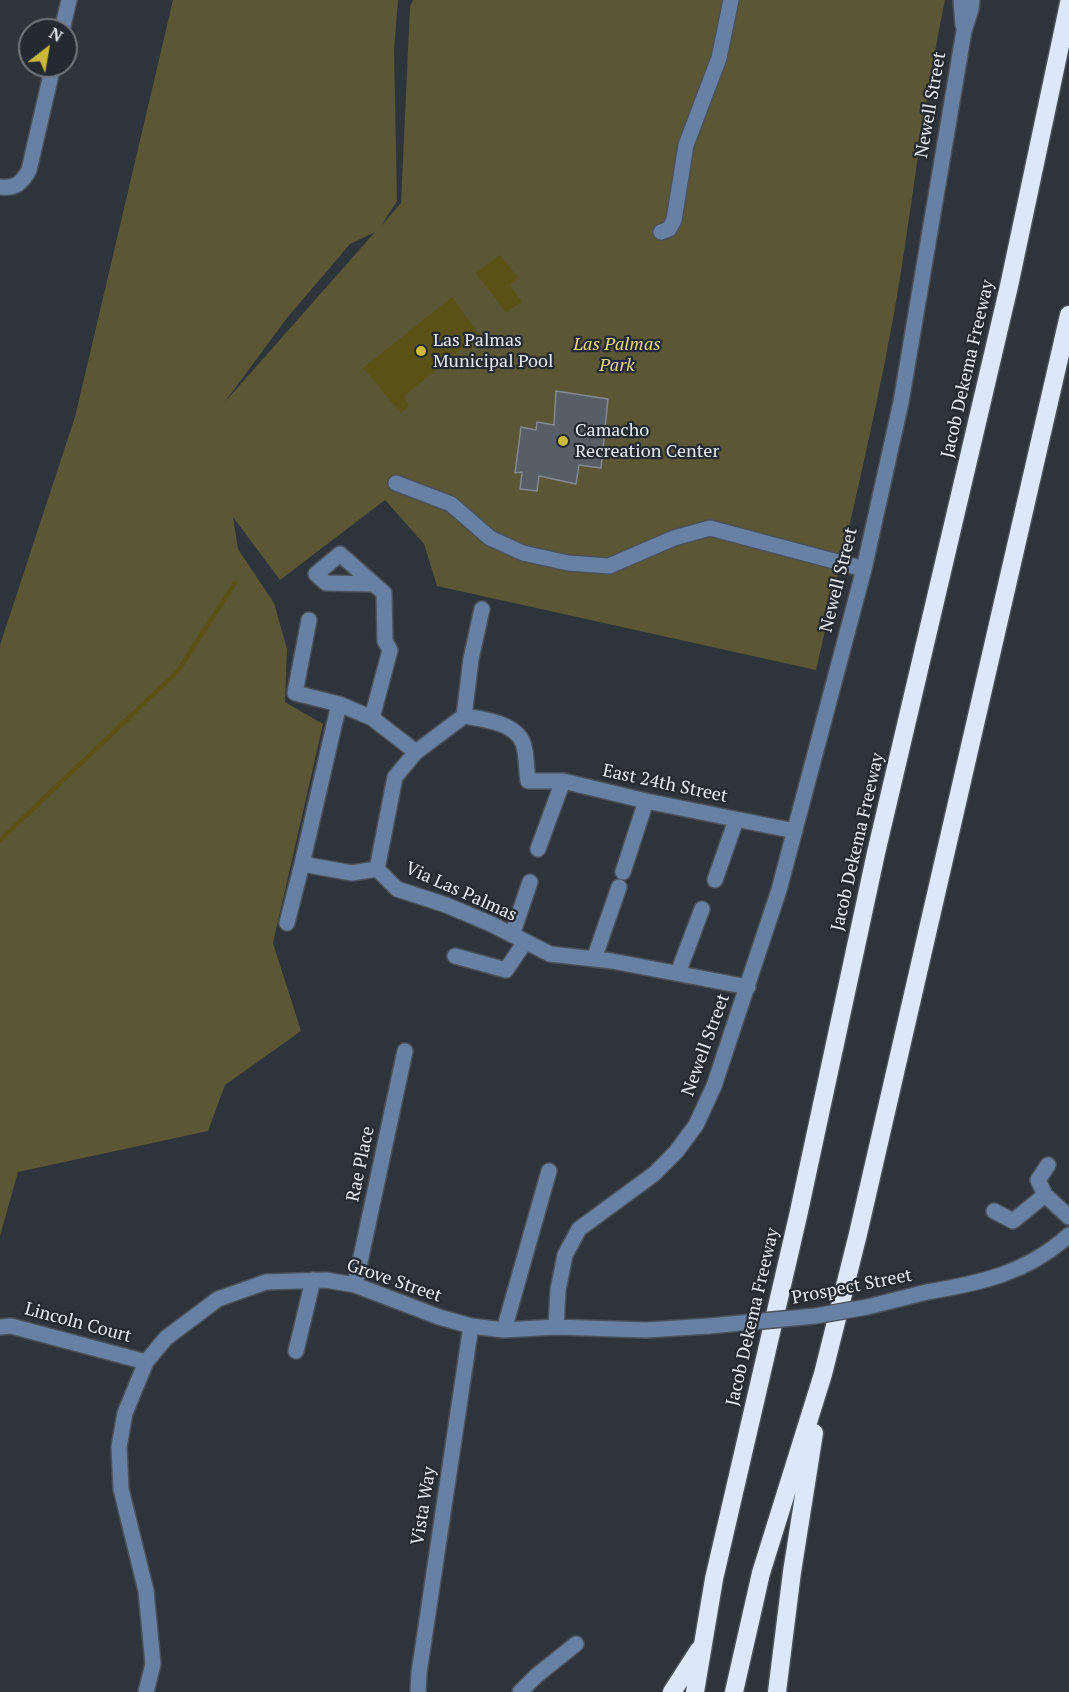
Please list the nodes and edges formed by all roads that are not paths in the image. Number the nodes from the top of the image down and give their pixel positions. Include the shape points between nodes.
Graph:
1 (69, 0) edge
2 (731, 0) edge
3 (961, 0) edge
4 (972, 0) edge
5 (1069, 3) edge
6 (65, 18) edge
7 (964, 31) junction
8 (50, 78) edge
9 (0, 187) edge
10 (661, 232) dead end
11 (1069, 315) edge
12 (396, 483) dead end
13 (864, 569) junction
14 (373, 584) dead end
15 (482, 609) dead end
16 (309, 620) dead end
17 (339, 704) junction
18 (464, 716) junction
19 (372, 718) junction
20 (416, 753) junction
21 (563, 781) junction
22 (646, 801) junction
23 (736, 820) junction
24 (795, 831) junction
25 (538, 849) dead end
26 (302, 864) junction
27 (377, 869) junction
28 (715, 880) dead end
29 (530, 882) dead end
30 (702, 909) dead end
31 (287, 923) dead end
32 (519, 938) junction
33 (455, 956) dead end
34 (594, 959) junction
35 (678, 973) junction
36 (748, 987) junction
37 (405, 1051) dead end
38 (1048, 1165) dead end
39 (549, 1171) dead end
40 (1046, 1195) junction
41 (994, 1210) dead end
42 (1069, 1217) edge
43 (1069, 1235) edge
44 (313, 1280) junction
45 (355, 1285) junction
46 (471, 1326) junction
47 (0, 1327) edge
48 (556, 1327) junction
49 (504, 1330) junction
50 (296, 1351) dead end
51 (146, 1362) junction
52 (823, 1374) junction
53 (703, 1643) junction
54 (576, 1644) dead end
55 (146, 1692) edge
56 (418, 1692) edge
57 (520, 1692) edge
58 (672, 1692) edge
59 (694, 1692) edge
60 (734, 1692) edge
61 (777, 1692) edge

1 - 6 street
2 - 10 street via 719,58 686,145 674,220 669,229
3 - 7 street, Newell Street
4 - 7 street, Newell Street
5 - 53 highway, Jacob Dekema Freeway via 1009,286 876,853
7 - 13 street, Newell Street via 901,402
8 - 9 street via 29,170 15,186
11 - 52 highway
12 - 13 street via 451,504 490,538 523,553 568,563 609,566 674,538 710,528
13 - 24 street, Newell Street
14 - 19 street via 384,593 385,641 390,650
15 - 18 street
16 - 17 street via 295,693
17 - 19 street
17 - 26 street
18 - 20 street, Via Las Palmas
18 - 21 street, East 24th Street via 494,720 515,732 523,741 528,781
19 - 20 street
20 - 27 street, Via Las Palmas via 395,777
21 - 22 street, East 24th Street
21 - 25 street
22 - 23 street, East 24th Street
22 - 34 street
23 - 24 street, East 24th Street
23 - 28 street
24 - 36 street, Newell Street
26 - 27 street via 352,873
26 - 31 street
27 - 32 street, Via Las Palmas via 397,889 446,905
29 - 32 street
30 - 35 street
32 - 33 street via 506,970
32 - 34 street, Via Las Palmas via 550,954
34 - 35 street, Via Las Palmas
35 - 36 street, Via Las Palmas
36 - 48 street, Newell Street via 714,1086 696,1125 654,1174 579,1229 565,1256
37 - 45 street, Rae Place
38 - 40 street via 1038,1180
39 - 49 street
40 - 41 street via 1014,1221
40 - 42 street
43 - 48 street, Prospect Street, bridge via 1020,1268 978,1283 867,1307 709,1326 646,1330
44 - 45 street, Grove Street
44 - 50 street
44 - 51 street, Grove Street via 266,1282 218,1299 166,1338
45 - 46 street, Grove Street
46 - 49 street, Grove Street
46 - 56 street, Vista Way
47 - 51 street, Lincoln Court via 11,1326
48 - 49 street, Grove Street
51 - 55 street, Grove Street via 125,1413 119,1448 121,1489 146,1591 153,1664
52 - 60 highway via 761,1573
52 - 61 highway
53 - 58 highway
53 - 59 highway, Jacob Dekema Freeway
54 - 57 street

